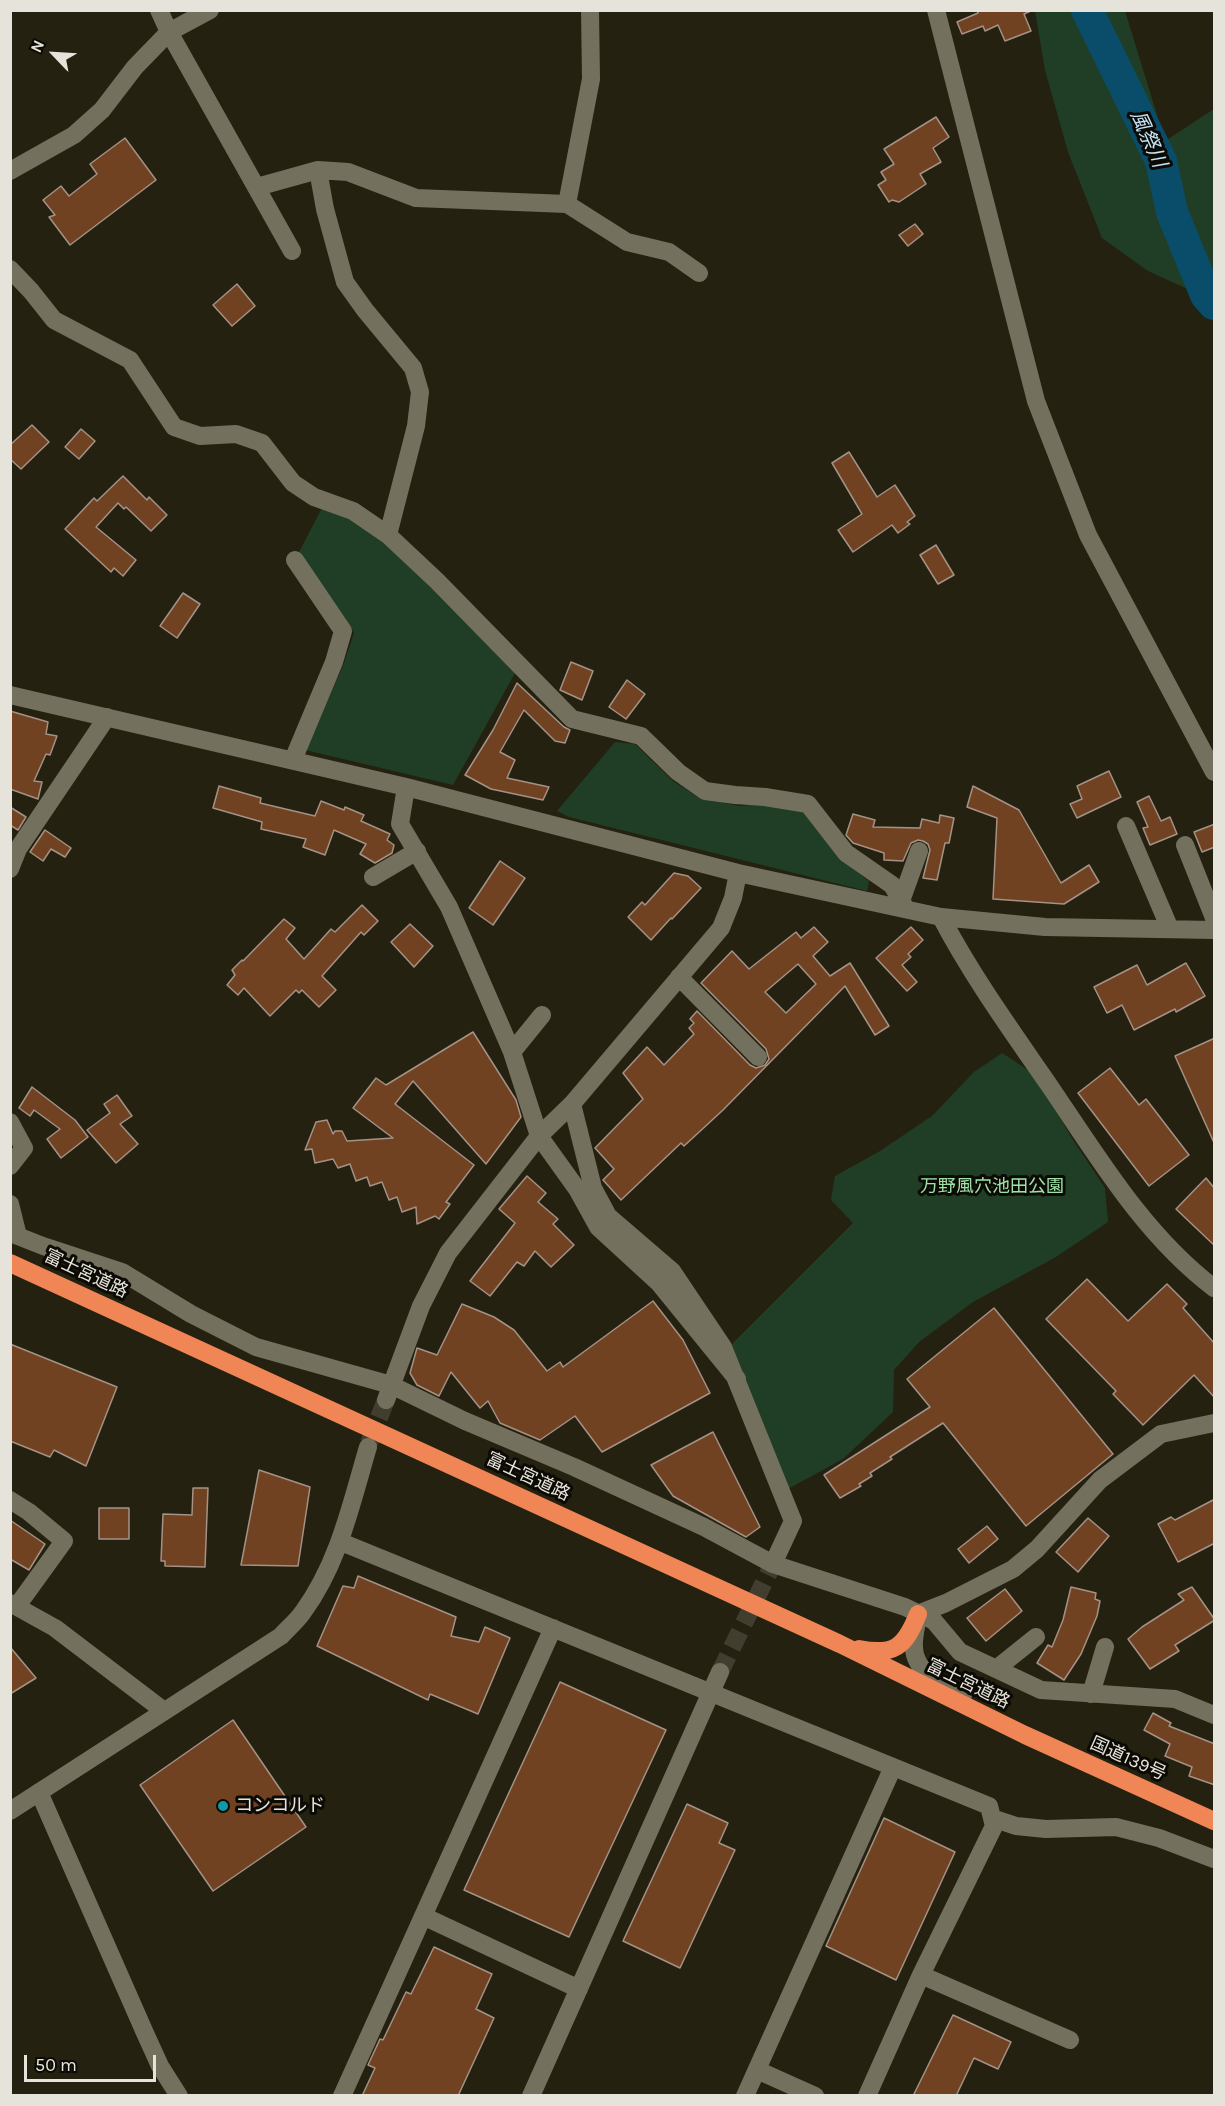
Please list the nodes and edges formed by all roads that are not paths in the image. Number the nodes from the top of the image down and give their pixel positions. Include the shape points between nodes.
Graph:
1 (159, 10) edge
2 (210, 10) edge
3 (590, 10) edge
4 (936, 10) edge
5 (169, 33) junction
6 (318, 170) junction
7 (10, 171) edge
8 (256, 187) junction
9 (567, 204) junction
10 (292, 251) dead end
11 (10, 269) edge
12 (699, 273) dead end
13 (388, 534) junction
14 (296, 560) dead end
15 (10, 695) edge
16 (107, 717) junction
17 (293, 759) junction
18 (1215, 772) edge
19 (406, 787) junction
20 (1126, 826) dead end
21 (1185, 845) dead end
22 (919, 851) dead end
23 (417, 852) junction
24 (10, 869) edge
25 (738, 873) junction
26 (373, 877) dead end
27 (904, 905) junction
28 (941, 917) junction
29 (1215, 918) edge
30 (1170, 929) junction
31 (1215, 930) edge
32 (679, 977) junction
33 (542, 1015) dead end
34 (512, 1052) junction
35 (758, 1057) dead end
36 (572, 1104) junction
37 (10, 1122) edge
38 (539, 1136) junction
39 (10, 1166) edge
40 (10, 1204) edge
41 (14, 1234) edge
42 (10, 1263) edge
43 (1215, 1288) edge
44 (737, 1379) junction
45 (389, 1393) junction
46 (1215, 1423) edge
47 (368, 1447) tunnel mouth
48 (10, 1500) edge
49 (341, 1542) junction
50 (773, 1564) junction
51 (14, 1604) edge
52 (918, 1614) junction
53 (552, 1628) junction
54 (1036, 1637) dead end
55 (840, 1644) junction
56 (1105, 1647) dead end
57 (996, 1669) junction
58 (720, 1672) tunnel mouth
59 (711, 1693) junction
60 (1091, 1694) junction
61 (165, 1711) junction
62 (1215, 1715) edge
63 (1025, 1735) junction
64 (893, 1767) junction
65 (39, 1792) junction
66 (10, 1811) edge
67 (992, 1818) junction
68 (1215, 1821) edge
69 (1215, 1859) edge
70 (423, 1916) junction
71 (921, 1975) junction
72 (579, 1989) junction
73 (1070, 2040) dead end
74 (757, 2070) junction
75 (170, 2091) edge
76 (342, 2096) edge
77 (531, 2096) edge
78 (746, 2096) edge
79 (814, 2096) edge
80 (867, 2096) edge

1 - 5 street
2 - 5 street
3 - 9 street via 591,80
4 - 18 street via 1036,401 1088,535
5 - 7 street via 135,67 102,110 74,135
5 - 8 street
6 - 8 street
6 - 9 street via 348,172 416,198
6 - 13 street via 345,282 413,368 420,392 416,426
8 - 10 street
9 - 12 street via 627,242 669,252
11 - 13 street via 54,320 130,360 174,427 200,436 236,434 262,443 293,483 314,497 352,511
13 - 27 street via 572,719 640,736 705,791 808,804 846,853 892,885
14 - 17 street via 343,631
15 - 16 street
16 - 17 street
16 - 24 street via 18,849
17 - 19 street
19 - 23 street via 400,824
19 - 25 street
20 - 30 street
21 - 29 street
22 - 27 street
23 - 26 street
23 - 34 street via 449,907
25 - 27 street
25 - 32 street via 721,928
27 - 28 street
28 - 30 street via 1045,927
28 - 43 street via 963,959 1112,1178 1148,1226 1188,1268
30 - 31 street
32 - 35 street
32 - 36 street
33 - 34 street
34 - 38 street
36 - 38 street
36 - 44 street via 593,1188 608,1216 672,1271 723,1347
37 - 39 street via 24,1148
38 - 44 street via 577,1189 598,1227 659,1283
38 - 45 street via 448,1253 421,1306
40 - 41 street
41 - 45 street via 122,1272 256,1347
42 - 55 highway, 富士宮道路
44 - 50 street via 793,1521
45 - 50 street via 704,1527
46 - 52 street via 1161,1434 1100,1480 1037,1549 1013,1569
47 - 49 street
48 - 51 street via 64,1541
49 - 53 street
49 - 61 street via 320,1586 302,1614 281,1636
50 - 52 street
51 - 61 street via 55,1628
52 - 55 highway via 911,1632 885,1652
52 - 57 street via 934,1621 960,1652
52 - 63 street via 914,1649 919,1664 931,1678 1003,1718
53 - 59 street
53 - 70 street
54 - 57 street
55 - 63 highway, 富士宮道路
56 - 60 street
57 - 60 street via 1041,1690
58 - 59 street
59 - 64 street
59 - 72 street
60 - 62 street via 1175,1699
61 - 65 street
63 - 68 highway, 国道139号
64 - 67 street via 989,1806
64 - 74 street
65 - 66 street
65 - 75 street
67 - 69 street via 1046,1829 1116,1827
67 - 71 street via 994,1826
70 - 72 street
70 - 76 street
71 - 73 street
71 - 80 street
72 - 77 street
74 - 78 street
74 - 79 street

